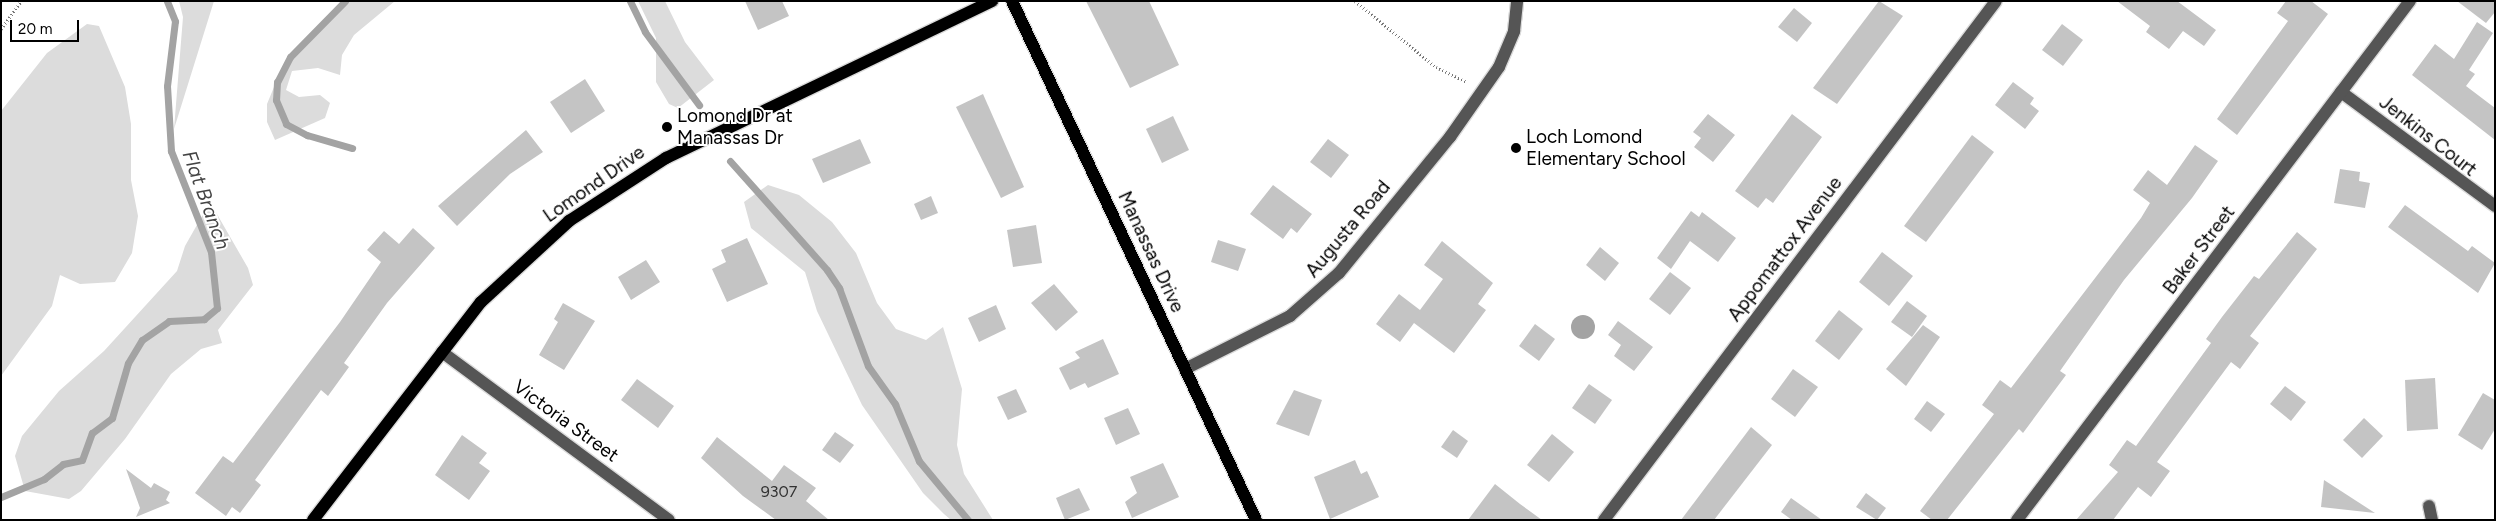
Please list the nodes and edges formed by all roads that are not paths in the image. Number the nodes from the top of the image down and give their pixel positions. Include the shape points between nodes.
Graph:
1 (992, 1) edge
2 (1012, 1) edge
3 (1517, 1) edge
4 (1996, 1) edge
5 (2410, 1) edge
6 (2341, 92) junction
7 (2495, 206) edge
8 (442, 352) junction
9 (1185, 369) junction
10 (2429, 506) dead end
11 (313, 520) edge
12 (669, 520) edge
13 (1256, 520) edge
14 (1604, 520) edge
15 (2018, 520) edge
16 (2432, 520) edge

1 - 8 main road, Lomond Drive via 748,115 621,184 528,255 481,302
2 - 9 main road, Manassas Drive
3 - 9 street, Augusta Road via 1508,49 1481,92 1428,162 1322,290 1255,337
4 - 14 street, Appomattox Avenue
5 - 6 street, Baker Street
6 - 7 street, Jenkins Court
6 - 15 street, Baker Street
8 - 11 main road, Lomond Drive
8 - 12 street, Victoria Street
9 - 13 main road, Manassas Drive
10 - 16 street

